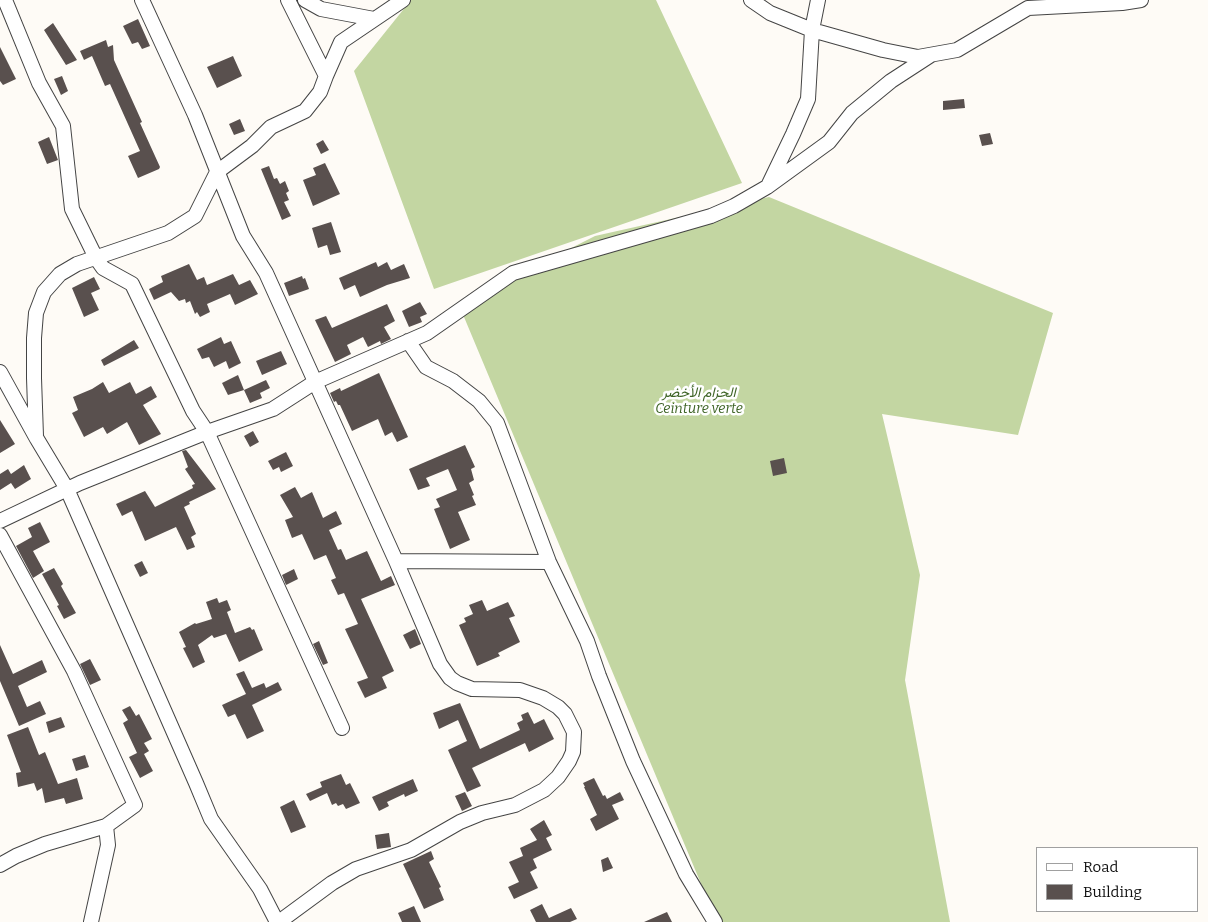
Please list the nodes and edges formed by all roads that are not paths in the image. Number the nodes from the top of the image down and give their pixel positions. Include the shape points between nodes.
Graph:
1 (4, 0) edge
2 (142, 0) edge
3 (288, 0) edge
4 (304, 0) edge
5 (403, 0) edge
6 (750, 0) edge
7 (818, 0) edge
8 (1141, 0) edge
9 (374, 19) junction
10 (812, 30) junction
11 (931, 55) junction
12 (326, 76) junction
13 (217, 172) junction
14 (767, 187) junction
15 (96, 258) junction
16 (408, 342) junction
17 (0, 372) edge
18 (315, 382) junction
19 (3, 387) edge
20 (207, 432) junction
21 (37, 439) junction
22 (67, 489) junction
23 (0, 521) edge
24 (0, 535) edge
25 (396, 561) junction
26 (549, 562) junction
27 (342, 728) dead end
28 (106, 826) junction
29 (0, 865) edge
30 (91, 922) edge
31 (278, 922) edge
32 (715, 922) edge

1 - 15 street via 38,83 63,126 72,209
2 - 13 street via 195,115
3 - 12 street
4 - 9 street via 321,9
5 - 9 street
6 - 10 street via 770,13
7 - 10 street
8 - 11 street via 1028,8 957,50
9 - 12 street via 341,42
10 - 11 street via 883,50 918,57
10 - 14 street via 808,99
11 - 14 street via 891,81 852,113 829,142
12 - 13 street via 320,92 305,112 271,127
13 - 15 street via 195,216 168,233
13 - 18 street via 243,236 266,273
14 - 16 street via 711,216 512,273 427,333
15 - 20 street via 103,268 132,284 192,410
15 - 21 street via 60,274 44,292 36,313 34,378
16 - 18 street
16 - 26 street via 426,367 453,381 479,401 497,423
17 - 19 street
18 - 20 street via 273,409
18 - 25 street
19 - 21 street
20 - 22 street
20 - 27 street
21 - 22 street
22 - 23 street
22 - 31 street via 211,819 260,889
24 - 28 street via 74,671 135,805
25 - 26 street
25 - 31 street via 440,664 450,678 472,689 520,690 550,702 570,723 574,732 573,752 558,777 536,795 471,818 411,850 356,869
26 - 32 street via 587,641 637,770 686,874
28 - 29 street via 45,844
28 - 30 street via 108,845

